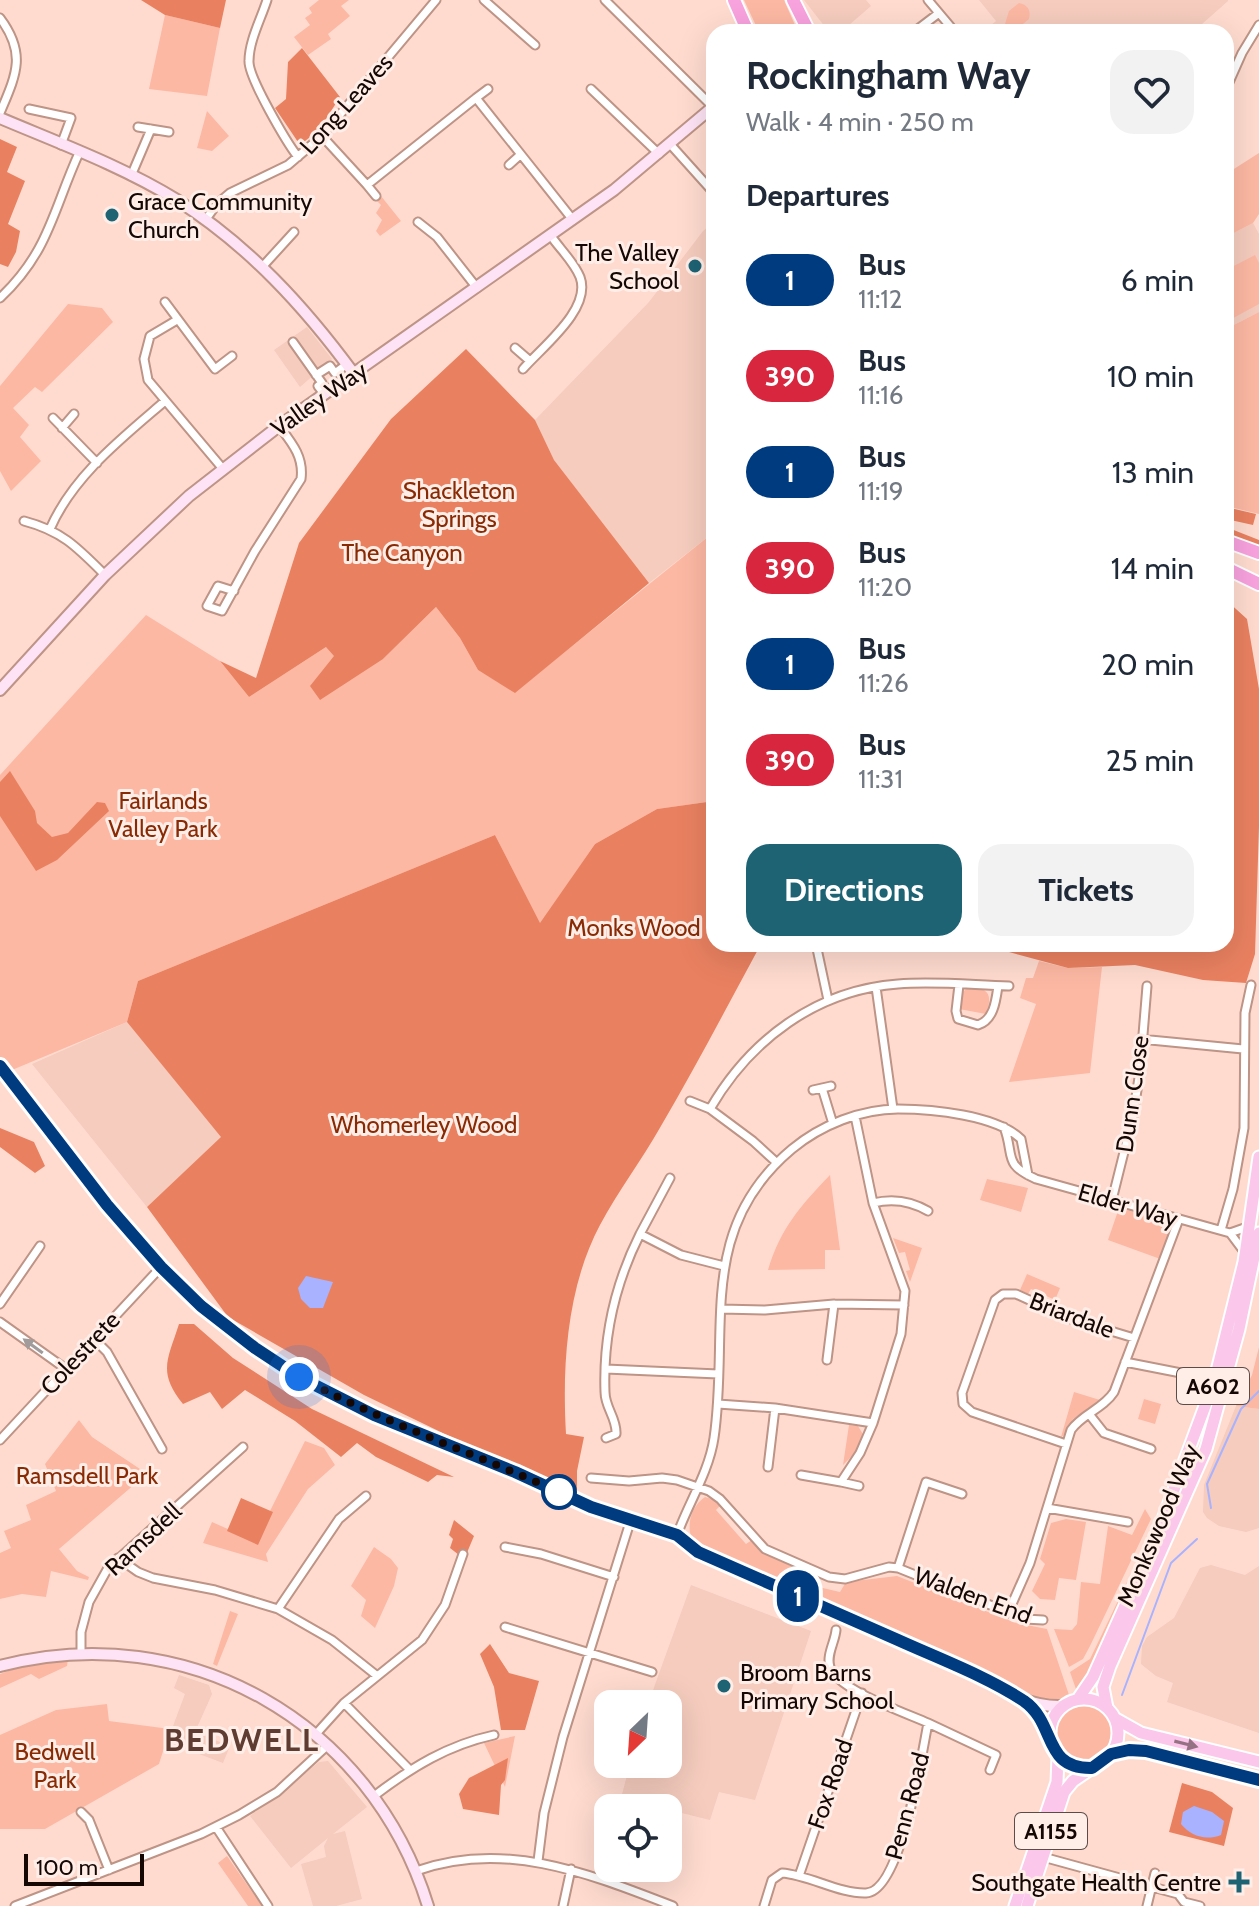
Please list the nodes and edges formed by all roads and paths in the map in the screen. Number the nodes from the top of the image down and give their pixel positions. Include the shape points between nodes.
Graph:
1 (267, 0) edge
2 (421, 0) edge
3 (436, 0) edge
4 (484, 0) edge
5 (734, 0) edge
6 (793, 0) edge
7 (928, 0) edge
8 (610, 2) edge
9 (429, 7) junction
10 (939, 13) junction
11 (0, 18) edge
12 (744, 24) edge
13 (805, 24) edge
14 (925, 24) edge
15 (948, 24) edge
16 (1259, 25) edge
17 (535, 45) dead end
18 (1234, 71) edge
19 (488, 89) dead end
20 (591, 89) dead end
21 (476, 98) junction
22 (706, 98) edge
23 (29, 109) dead end
24 (706, 113) edge
25 (0, 115) edge
26 (138, 127) dead end
27 (151, 129) junction
28 (169, 132) dead end
29 (322, 136) junction
30 (670, 144) junction
31 (61, 145) junction
32 (79, 153) junction
33 (659, 154) junction
34 (520, 155) junction
35 (298, 157) junction
36 (509, 165) dead end
37 (131, 176) junction
38 (706, 184) edge
39 (367, 185) junction
40 (376, 196) dead end
41 (206, 219) junction
42 (573, 220) junction
43 (418, 222) dead end
44 (294, 232) dead end
45 (551, 236) junction
46 (263, 266) junction
47 (477, 288) junction
48 (0, 298) edge
49 (165, 302) dead end
50 (177, 320) junction
51 (293, 342) dead end
52 (515, 348) dead end
53 (232, 356) dead end
54 (530, 361) junction
55 (351, 369) junction
56 (523, 369) dead end
57 (316, 375) junction
58 (325, 395) junction
59 (165, 401) junction
60 (74, 414) dead end
61 (53, 418) dead end
62 (279, 426) junction
63 (62, 428) junction
64 (97, 463) junction
65 (223, 469) junction
66 (24, 521) dead end
67 (50, 529) junction
68 (1234, 544) edge
69 (1259, 553) edge
70 (1234, 572) edge
71 (105, 575) junction
72 (1259, 584) edge
73 (234, 591) dead end
74 (2, 685) edge
75 (818, 952) edge
76 (959, 985) junction
77 (1251, 985) dead end
78 (998, 986) junction
79 (1009, 986) dead end
80 (1147, 986) dead end
81 (876, 987) junction
82 (828, 1000) junction
83 (1248, 1002) junction
84 (1259, 1003) edge
85 (1140, 1039) junction
86 (1243, 1049) junction
87 (0, 1066) edge
88 (831, 1086) dead end
89 (690, 1101) dead end
90 (710, 1109) junction
91 (893, 1109) junction
92 (855, 1116) junction
93 (833, 1124) junction
94 (1004, 1127) junction
95 (1259, 1157) edge
96 (776, 1162) junction
97 (1028, 1175) junction
98 (670, 1178) dead end
99 (1112, 1200) junction
100 (873, 1203) junction
101 (928, 1211) dead end
102 (1179, 1219) junction
103 (1221, 1230) junction
104 (1254, 1230) edge
105 (1230, 1233) junction
106 (640, 1234) junction
107 (40, 1246) dead end
108 (1245, 1253) junction
109 (724, 1266) junction
110 (161, 1267) junction
111 (0, 1304) edge
112 (834, 1304) junction
113 (904, 1305) junction
114 (721, 1309) junction
115 (0, 1322) edge
116 (1134, 1338) junction
117 (94, 1339) junction
118 (827, 1360) dead end
119 (1125, 1362) junction
120 (66, 1369) junction
121 (606, 1369) junction
122 (1181, 1373) dead end
123 (718, 1374) junction
124 (718, 1404) junction
125 (775, 1408) junction
126 (1089, 1414) junction
127 (873, 1423) junction
128 (606, 1438) dead end
129 (0, 1440) edge
130 (1066, 1444) junction
131 (243, 1447) dead end
132 (162, 1449) dead end
133 (1151, 1449) dead end
134 (768, 1467) dead end
135 (801, 1475) dead end
136 (591, 1478) dead end
137 (841, 1482) junction
138 (859, 1486) dead end
139 (697, 1487) junction
140 (962, 1494) dead end
141 (366, 1496) dead end
142 (1047, 1508) junction
143 (631, 1519) junction
144 (1128, 1522) dead end
145 (677, 1535) junction
146 (505, 1547) dead end
147 (463, 1554) dead end
148 (118, 1558) junction
149 (898, 1568) junction
150 (614, 1577) junction
151 (278, 1609) junction
152 (1008, 1613) junction
153 (1043, 1620) dead end
154 (505, 1627) dead end
155 (836, 1630) dead end
156 (589, 1652) junction
157 (81, 1653) junction
158 (0, 1666) edge
159 (652, 1672) dead end
160 (376, 1675) junction
161 (862, 1693) junction
162 (1078, 1699) junction
163 (1026, 1702) junction
164 (344, 1703) junction
165 (1062, 1706) junction
166 (1107, 1708) junction
167 (1116, 1719) junction
168 (928, 1723) junction
169 (316, 1734) junction
170 (1049, 1734) junction
171 (494, 1735) dead end
172 (328, 1745) junction
173 (1111, 1754) junction
174 (1058, 1757) junction
175 (1259, 1762) edge
176 (1092, 1768) junction
177 (410, 1770) junction
178 (990, 1770) dead end
179 (1259, 1780) edge
180 (374, 1796) junction
181 (81, 1812) dead end
182 (216, 1827) junction
183 (1043, 1857) junction
184 (538, 1861) junction
185 (571, 1869) junction
186 (109, 1870) junction
187 (416, 1871) junction
188 (1155, 1873) dead end
189 (799, 1876) junction
190 (1152, 1887) junction
191 (30, 1903) edge
192 (15, 1906) edge
193 (268, 1906) edge
194 (428, 1906) edge
195 (563, 1906) edge
196 (673, 1906) edge
197 (764, 1906) edge
198 (1015, 1906) edge
199 (1027, 1906) edge
200 (1147, 1906) edge
201 (1199, 1906) edge

1 - 35 street via 249,70
2 - 9 street
3 - 9 street, Long Leaves
4 - 17 street
5 - 12 highway
6 - 13 highway
7 - 10 street
8 - 22 street
9 - 29 street, Long Leaves
10 - 14 street
10 - 15 street
11 - 25 street via 18,58
16 - 18 street
19 - 21 street
20 - 33 street
21 - 34 street
21 - 39 street
23 - 31 street via 71,118
24 - 30 street, Valley Way
25 - 31 street
26 - 27 street
27 - 28 street
27 - 37 street
29 - 35 street, Long Leaves
29 - 39 street
30 - 33 street, Valley Way
30 - 38 street
31 - 32 street
32 - 37 street
32 - 48 street via 39,252
33 - 42 street, Valley Way
34 - 36 street
34 - 42 street
35 - 41 street, Long Leaves via 230,193
37 - 41 street
39 - 40 street
41 - 46 street
42 - 45 street, Valley Way
43 - 47 street via 437,237
44 - 46 street
45 - 47 street, Valley Way
45 - 54 street via 580,278 582,297
46 - 55 street
47 - 55 street, Valley Way
49 - 50 street
50 - 53 street via 215,369
50 - 59 street via 150,336 144,359 148,380
51 - 57 street
52 - 54 street
54 - 56 street
55 - 57 street via 335,373 330,366
55 - 58 street, Valley Way
57 - 58 street
58 - 62 street, Valley Way
59 - 64 street
59 - 65 street
60 - 63 street
61 - 63 street
62 - 65 street, Valley Way
62 - 73 street via 299,455 301,479
63 - 64 street
64 - 67 street via 67,497
65 - 71 street, Valley Way
66 - 67 street
67 - 71 street
68 - 69 highway
70 - 72 highway
71 - 74 street, Valley Way
75 - 82 street
76 - 78 street
76 - 78 street via 958,1019 978,1025 989,1018
76 - 81 street
77 - 83 street
78 - 79 street
80 - 85 street, Dunn Close
81 - 82 street
81 - 91 street
82 - 90 street via 754,1049
83 - 84 street
83 - 86 street
85 - 86 street
85 - 99 street, Dunn Close via 1133,1116
86 - 103 street via 1244,1128
87 - 110 street
88 - 93 street via 817,1089
89 - 90 street
90 - 96 street
91 - 92 street
91 - 94 street via 937,1112
92 - 93 street
92 - 100 street
93 - 96 street
94 - 97 street via 1021,1139
94 - 97 street via 1010,1160
95 - 104 main road, Monkswood Way / A602
96 - 109 street via 746,1201
97 - 99 street, Elder Way
98 - 106 street
99 - 102 street, Elder Way
100 - 101 street via 890,1199
100 - 113 street via 901,1273
102 - 103 street, Elder Way
102 - 116 street
103 - 105 street, Elder Way
104 - 105 street
104 - 108 main road, Monkswood Way / A602
104 - 166 main road, Monkswood Way / A602 via 1239,1329 1206,1449 1110,1666 1103,1687
105 - 108 street
106 - 109 street via 681,1255
106 - 121 street via 618,1289
107 - 111 street
108 - 162 main road, Monkswood Way / A602 via 1230,1326 1201,1420 1159,1530 1093,1677
109 - 114 street
110 - 117 street, Colestrete
110 - 143 street via 245,1341 337,1397 591,1507
112 - 113 street
112 - 114 street
112 - 118 street
113 - 127 street via 901,1334
114 - 123 street
120 -> 115 street
116 - 119 street
116 - 130 street, Briardale via 1071,1319 1016,1294 995,1300 962,1393 963,1404 972,1412
117 - 120 street, Colestrete
117 - 132 street via 107,1352
119 - 122 street
119 - 126 street via 1110,1397
120 - 129 street, Colestrete
121 - 123 street
121 - 128 street via 605,1401 617,1426 616,1434
123 - 124 street
124 - 125 street
124 - 139 street via 714,1441
125 - 127 street
125 - 134 street
126 - 130 street via 1074,1425
126 - 133 street via 1104,1433
127 - 137 street
130 - 142 street
131 - 148 street, Ramsdell
135 - 137 street
136 - 139 street via 662,1478
137 - 138 street
139 - 145 street
139 - 149 street, Walden End via 720,1499 765,1549 816,1573 845,1579
140 - 149 street via 926,1482
141 - 151 street via 334,1526
142 - 144 street
142 - 152 street
143 - 145 street
143 - 150 street
145 - 163 street via 698,1552 966,1670
146 - 150 street
147 - 160 street via 445,1605 422,1640
148 - 151 street via 153,1578
148 - 157 street, Ramsdell via 89,1602
149 - 152 street, Walden End
150 - 156 street
151 - 160 street via 332,1640
152 - 153 street, Walden End
154 - 156 street
155 - 161 street, Penn Road via 830,1668 840,1681
156 - 159 street
156 - 184 street via 557,1759
157 - 158 street
157 - 169 street via 153,1659 205,1672 267,1700
160 - 164 street
161 - 168 street, Penn Road
161 - 189 street, Fox Road
162 - 165 main road
162 - 166 main road
163 - 165 street
163 - 170 street
164 - 169 street
164 - 177 street
165 - 170 main road
166 - 167 main road
167 - 173 main road
167 -> 175 main road via 1141,1733
168 - 178 street, Penn Road via 996,1755
168 - 189 street, Penn Road via 905,1831 881,1887 859,1893
169 - 172 street
170 - 174 main road
171 - 177 street via 445,1749
172 - 180 street
172 - 182 street via 261,1804
173 - 176 main road
173 - 179 main road via 1146,1751
174 - 176 main road
174 - 198 main road, A1155 via 1057,1782
176 - 183 main road, A1155 via 1064,1792
177 - 180 street
180 - 187 street
181 - 186 street
182 - 186 street
182 - 193 street
183 - 190 street
183 - 199 main road, A1155
184 - 185 street
184 - 187 street via 464,1859
185 - 195 street
185 - 196 street
186 - 191 street
187 - 194 street
188 - 190 street
189 - 197 street via 774,1877
190 - 200 street
190 - 201 street
191 - 192 street

